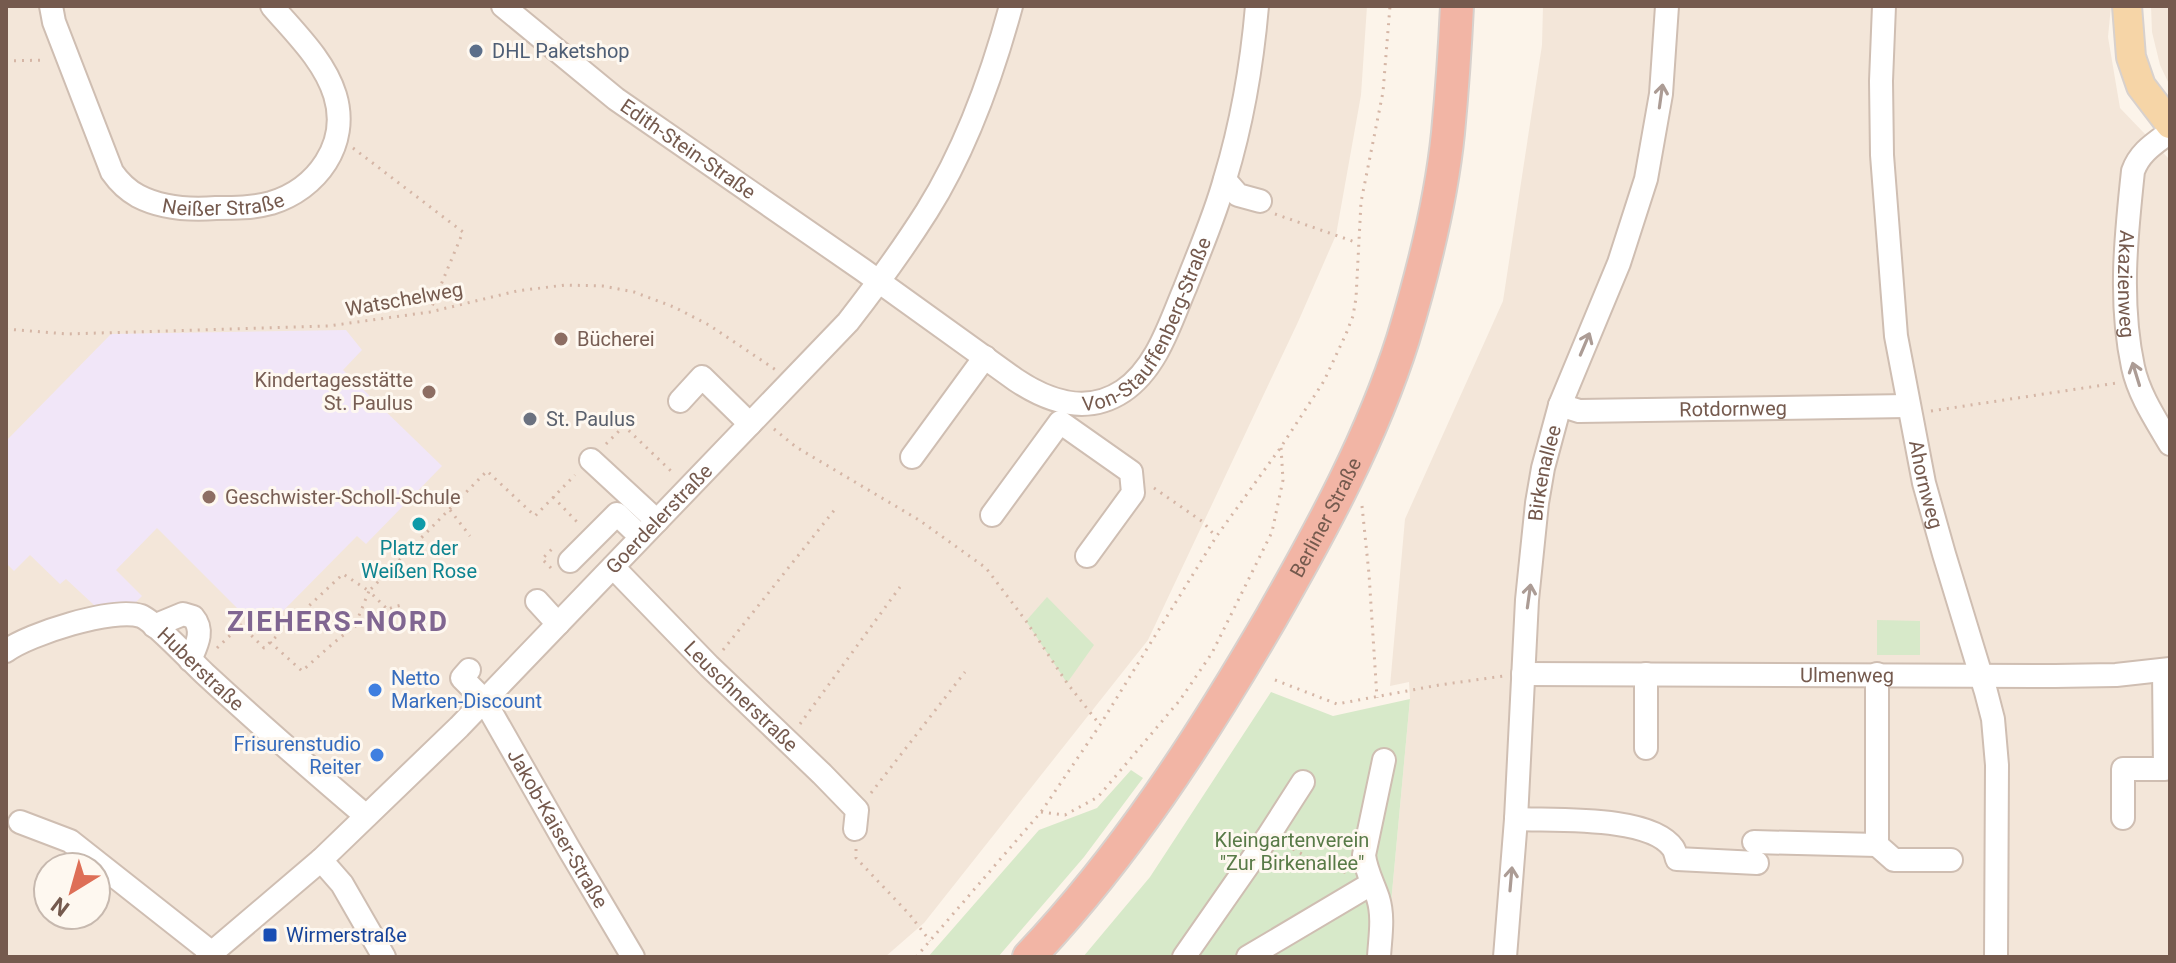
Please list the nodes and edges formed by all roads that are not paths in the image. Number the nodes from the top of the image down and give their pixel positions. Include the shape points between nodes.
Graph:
1 (51, 6) edge
2 (272, 6) edge
3 (503, 6) edge
4 (1011, 6) edge
5 (1257, 6) edge
6 (1457, 6) edge
7 (1667, 6) edge
8 (1884, 6) edge
9 (2127, 6) edge
10 (2170, 124) edge
11 (2170, 132) edge
12 (1225, 180) junction
13 (1268, 208) road end
14 (879, 281) junction
15 (985, 357) junction
16 (680, 401) dead end
17 (1074, 405) junction
18 (1560, 405) junction
19 (1915, 409) junction
20 (750, 424) junction
21 (1068, 427) junction
22 (2170, 444) edge
23 (912, 457) dead end
24 (591, 460) road end
25 (992, 515) dead end
26 (649, 529) junction
27 (1087, 556) dead end
28 (570, 561) dead end
29 (613, 567) junction
30 (537, 601) dead end
31 (558, 624) junction
32 (154, 626) junction
33 (6, 651) edge
34 (190, 660) junction
35 (2167, 669) edge
36 (469, 670) dead end
37 (1516, 674) junction
38 (1646, 674) junction
39 (1877, 674) junction
40 (1981, 675) junction
41 (484, 700) junction
42 (1646, 748) dead end
43 (1384, 760) dead end
44 (1303, 782) dead end
45 (366, 816) junction
46 (2123, 818) dead end
47 (1516, 819) junction
48 (20, 822) dead end
49 (855, 829) road end
50 (1877, 845) junction
51 (321, 860) junction
52 (1951, 860) dead end
53 (1371, 884) junction
54 (210, 955) edge
55 (384, 957) edge
56 (633, 957) edge
57 (1029, 957) edge
58 (1184, 957) edge
59 (1248, 957) edge
60 (1379, 957) edge
61 (1505, 957) edge
62 (1996, 957) edge

1 - 2 street, Neißer Straße via 121,185 151,202 207,209 269,204 289,196 317,175 337,136 339,116 328,77
3 - 14 street, Edith-Stein-Straße via 616,99
4 - 14 street, Goerdelerstraße via 964,140 928,210
5 - 12 street, Von-Stauffenberg-Straße via 1249,74
6 - 57 highway, Berliner Straße via 1448,135 1436,207 1403,337 1368,431 1297,572 1219,705 1140,822
18 -> 7 street, Birkenallee via 1619,263 1646,179 1661,94
8 - 19 street, Ahornweg via 1882,155 1896,336
9 - 10 main road via 2131,57 2141,86
22 -> 11 street, Akazienweg via 2149,410 2133,367 2124,268 2133,171 2144,151
12 - 13 street via 1238,195
12 - 17 street, Von-Stauffenberg-Straße via 1172,321 1147,367 1115,396
14 - 15 street, Von-Stauffenberg-Straße
14 - 20 street, Goerdelerstraße via 848,322
15 - 17 street, Von-Stauffenberg-Straße via 1034,392
15 - 23 street
16 - 20 street via 702,377
17 - 21 street
18 - 19 street, Rotdornweg via 1579,411
37 -> 18 street, Birkenallee via 1537,503
19 - 40 street, Ahornweg via 1928,495
20 - 26 street, Goerdelerstraße
21 - 25 street via 1060,422
21 - 27 street via 1131,472 1133,493
24 - 26 street
26 - 28 street via 617,514
26 - 29 street, Goerdelerstraße
29 - 31 street, Goerdelerstraße
29 - 49 street, Leuschnerstraße via 857,810
30 - 31 street
31 - 41 street, Goerdelerstraße
32 - 33 street, Huberstraße via 141,616 94,618 53,629
32 - 34 street, Huberstraße
32 - 34 street via 183,614 193,617 200,628
34 - 45 street, Huberstraße
35 - 40 street, Ulmenweg via 2116,675
35 - 46 street via 2165,769 2123,769
36 - 41 street, Jakob-Kaiser-Straße via 462,678
37 - 38 street, Ulmenweg
37 - 47 street, Birkenallee
38 - 39 street, Ulmenweg
38 - 42 street
39 - 40 street, Ulmenweg
39 - 50 street
40 - 62 street, Ahornweg via 1996,742
41 - 45 street, Goerdelerstraße
41 - 56 street, Jakob-Kaiser-Straße
43 - 53 street via 1364,855
44 - 58 street
45 - 51 street, Goerdelerstraße
47 - 50 street via 1631,827 1656,835 1672,847 1677,859
61 -> 47 street, Birkenallee
48 - 54 street via 70,841
50 - 52 street via 1894,860
51 - 54 street, Goerdelerstraße
51 - 55 street via 342,884
53 - 59 street
53 - 60 street via 1382,922

